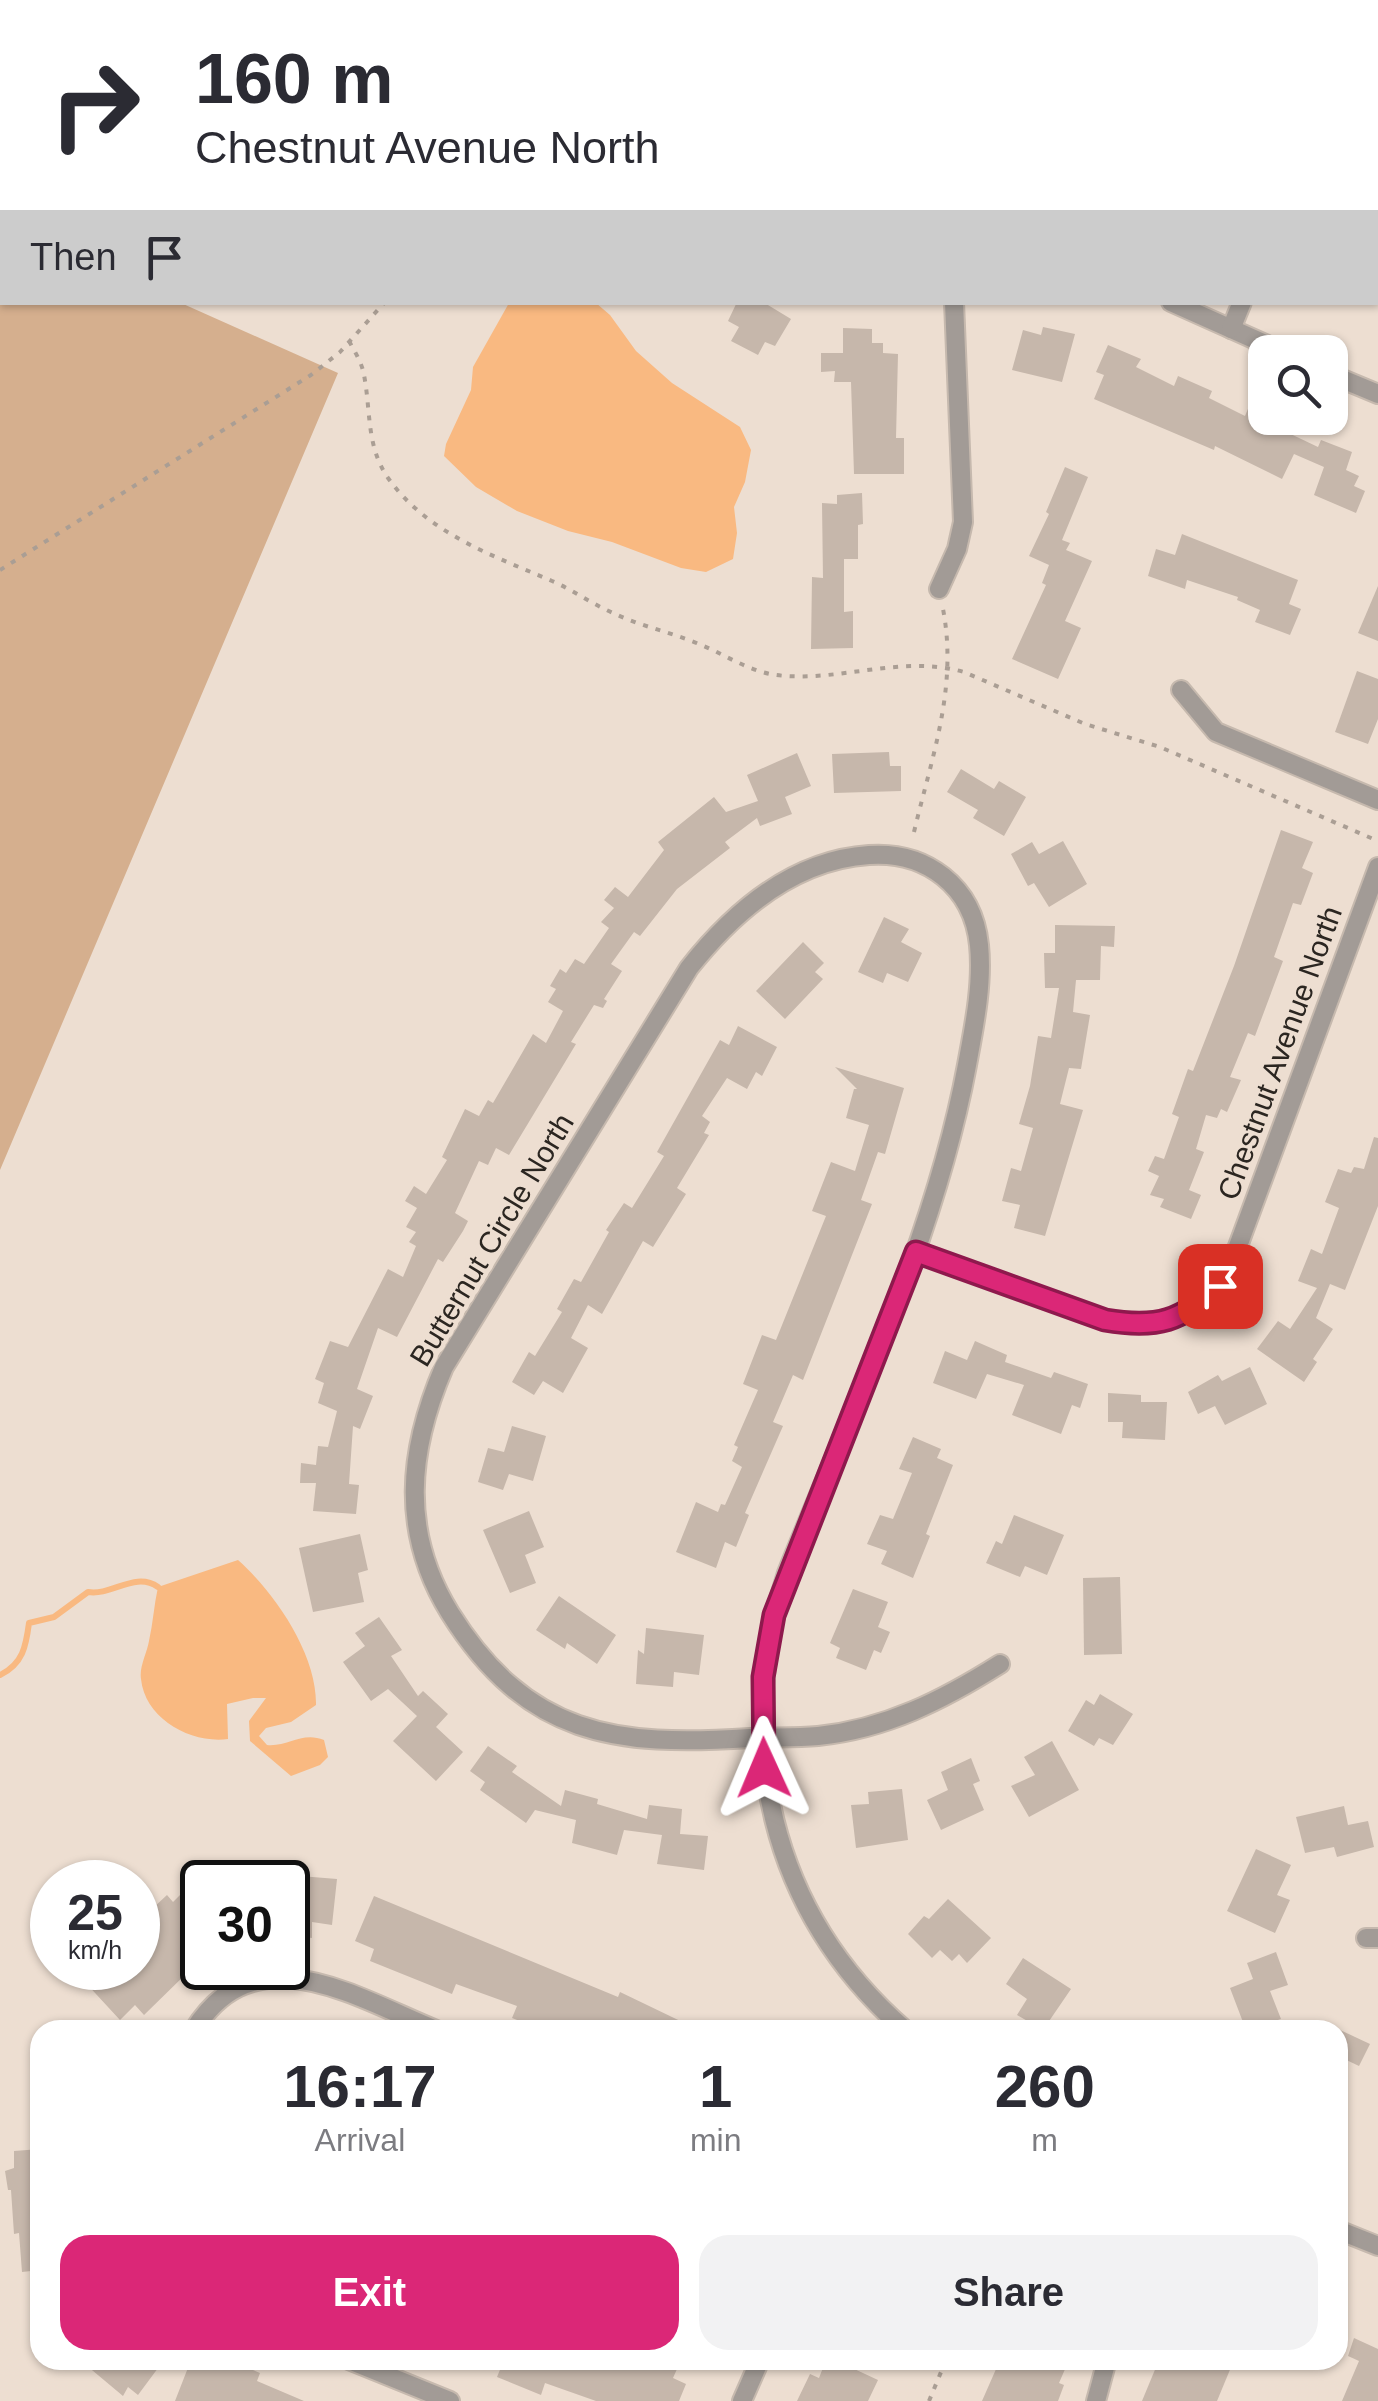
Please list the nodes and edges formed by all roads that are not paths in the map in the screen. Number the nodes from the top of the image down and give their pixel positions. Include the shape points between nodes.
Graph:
1 (954, 305) edge
2 (1178, 305) edge
3 (1241, 305) edge
4 (1231, 329) junction
5 (1248, 337) edge
6 (1348, 382) edge
7 (1378, 394) edge
8 (939, 589) road end
9 (1181, 690) dead end
10 (1378, 800) edge
11 (1378, 867) edge
12 (916, 1252) junction
13 (1000, 1664) dead end
14 (763, 1738) junction
15 (202, 2020) edge
16 (412, 2020) edge
17 (896, 2020) edge
18 (1348, 2234) edge
19 (1378, 2246) edge
20 (374, 2370) edge
21 (756, 2370) edge
22 (1104, 2370) edge
23 (450, 2401) edge
24 (742, 2401) edge
25 (1096, 2401) edge

1 - 8 street via 963,522
2 - 4 street
3 - 4 street
4 - 5 street
6 - 7 street
9 - 10 street via 1216,732
11 - 12 street, Chestnut Avenue North via 1234,1258 1220,1286 1196,1308 1168,1322 1105,1320
12 - 14 street via 774,1615 763,1677
12 - 14 street, Butternut Circle North via 962,1087 980,945 963,898 928,864 905,855 844,858 796,876 745,907 689,968 444,1367 428,1405 413,1494 421,1543 437,1592 494,1673 538,1706 631,1740
13 - 14 street, Butternut Circle North via 899,1718 821,1736
14 - 17 street via 770,1810 803,1899 838,1956
15 - 16 street via 222,1995 264,1977 295,1976
18 - 19 street
20 - 23 street
21 - 24 street
22 - 25 street

